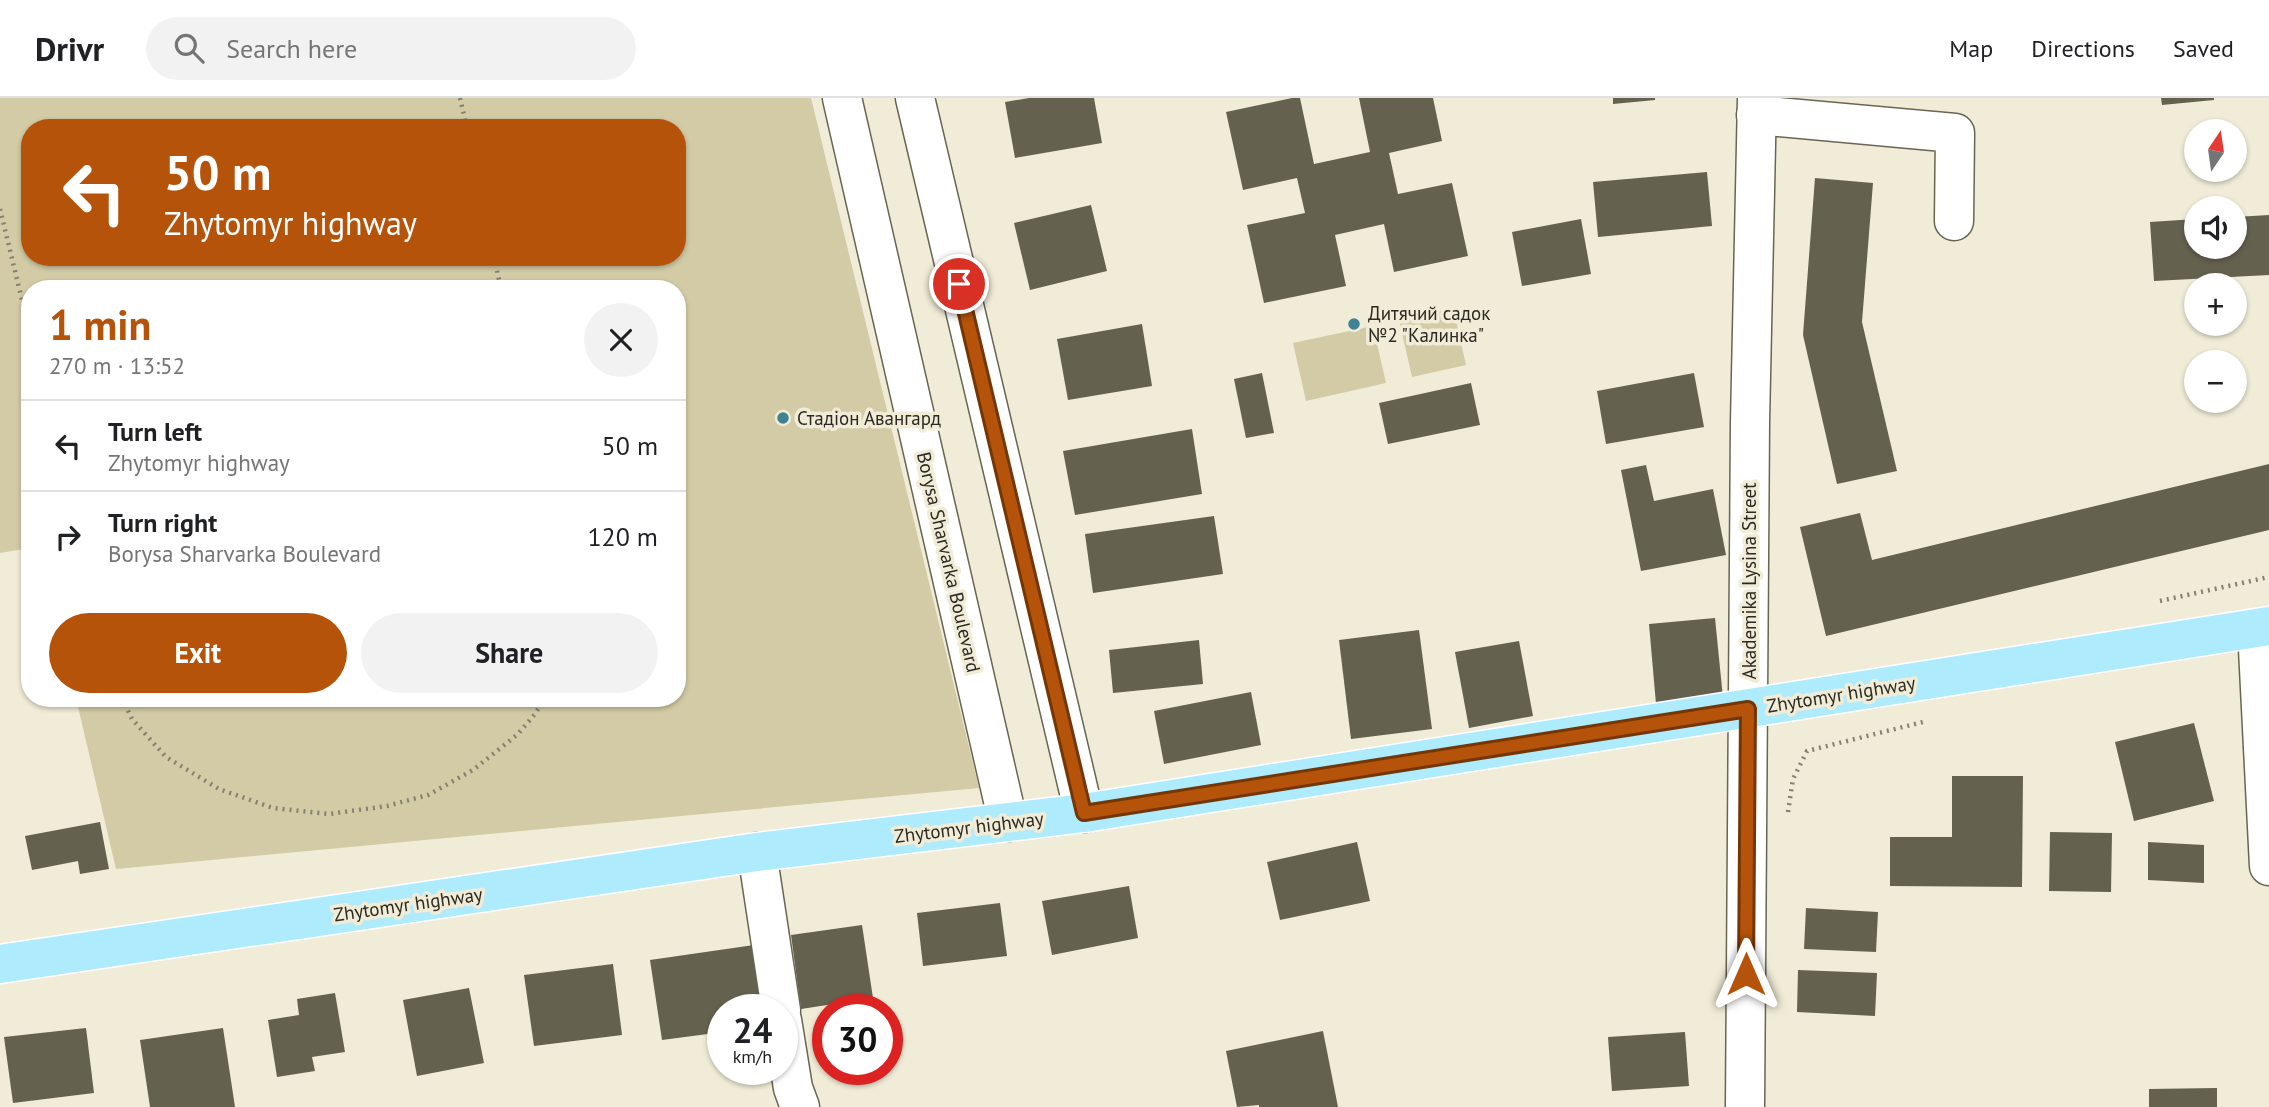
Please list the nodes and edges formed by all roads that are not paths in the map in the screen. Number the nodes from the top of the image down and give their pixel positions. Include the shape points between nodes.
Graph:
1 (842, 98) edge
2 (915, 98) edge
3 (1756, 106) edge
4 (1955, 221) dead end
5 (2263, 627) edge
6 (1748, 709) junction
7 (1084, 813) junction
8 (1008, 822) junction
9 (757, 852) junction
10 (2269, 866) edge
11 (0, 964) edge
12 (779, 994) edge
13 (793, 1085) edge
14 (800, 1107) edge
15 (1745, 1107) edge

1 - 8 street, Borysa Sharvarka Boulevard
2 - 7 street
3 - 4 street via 1955,133
3 - 6 street, Akademika Lysina Street
5 - 6 main road, Zhytomyr highway
5 - 10 street
6 - 7 main road, Zhytomyr highway
6 - 15 street, Akademika Lysina Street
7 - 8 main road, Zhytomyr highway
8 - 9 main road, Zhytomyr highway
9 - 11 main road, Zhytomyr highway
9 - 12 street
13 - 14 street

